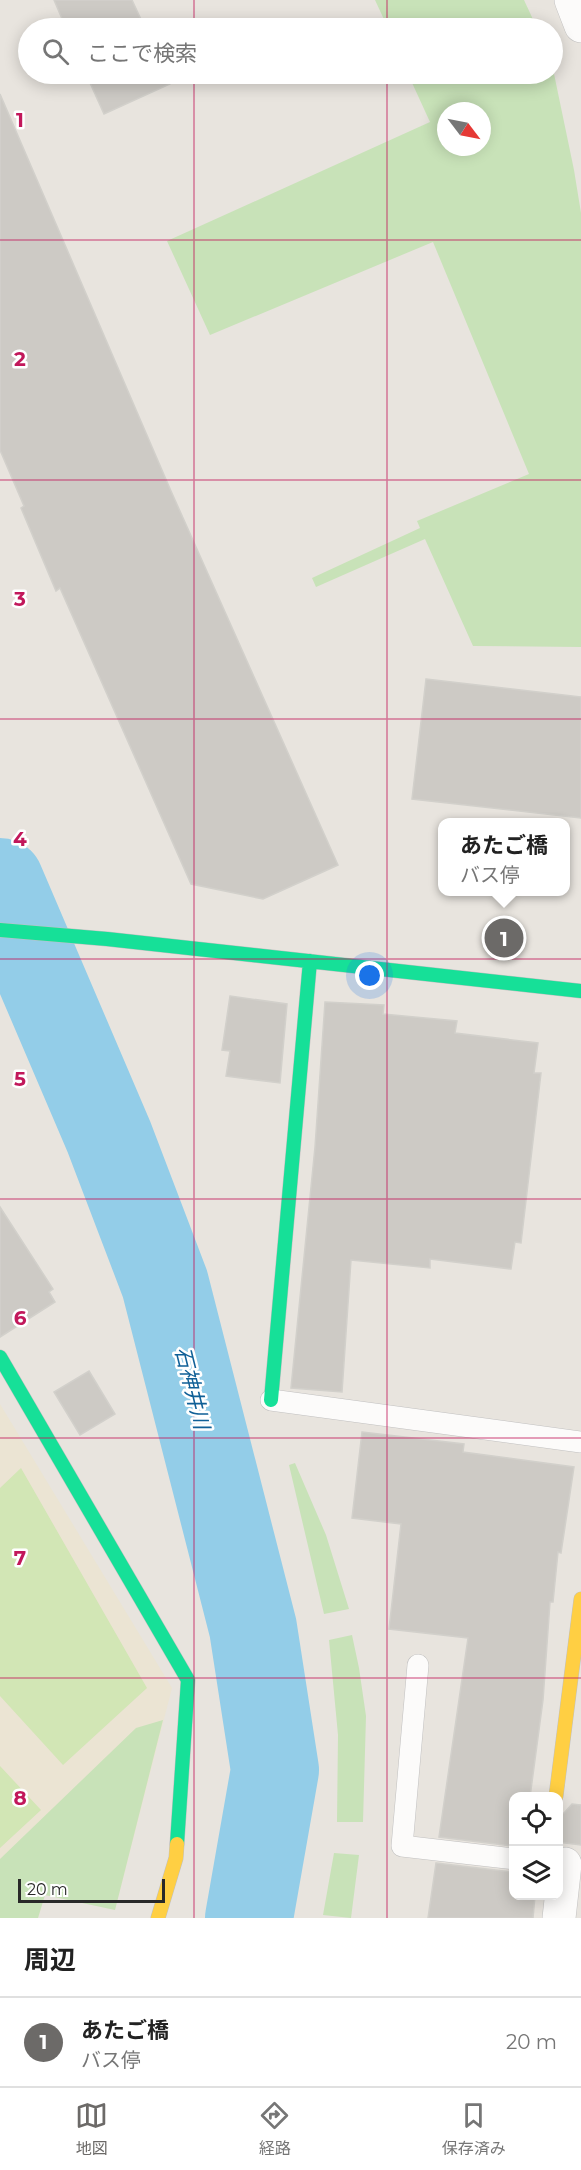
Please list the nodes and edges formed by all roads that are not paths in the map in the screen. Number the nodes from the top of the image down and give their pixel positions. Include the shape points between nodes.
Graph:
1 (571, 0) edge
2 (581, 26) edge
3 (0, 930) edge
4 (310, 961) junction
5 (581, 991) edge
6 (0, 1358) edge
7 (271, 1401) joint
8 (581, 1442) edge
9 (581, 1599) edge
10 (418, 1665) dead end
11 (557, 1792) edge
12 (509, 1859) edge
13 (568, 1865) edge
14 (158, 1918) edge
15 (559, 1918) edge

1 - 2 street
3 - 4 street
4 - 5 street
4 - 7 street
6 - 14 street via 188,1680 176,1858
7 - 8 lane
9 - 11 street
10 - 12 lane via 402,1846
13 - 15 street

